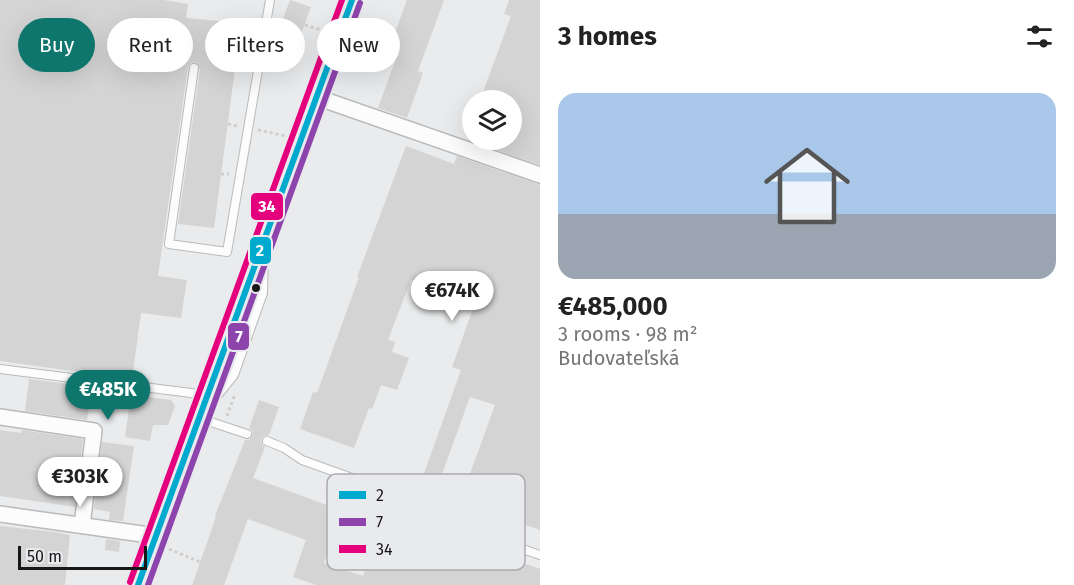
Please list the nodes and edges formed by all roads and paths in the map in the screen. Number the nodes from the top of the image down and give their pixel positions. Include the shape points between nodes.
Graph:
1 (270, 0) edge
2 (352, 0) edge
3 (305, 25) dead end
4 (317, 29) edge
5 (194, 68) dead end
6 (316, 97) junction
7 (540, 175) edge
8 (265, 238) junction
9 (0, 369) edge
10 (207, 395) junction
11 (0, 417) edge
12 (199, 418) junction
13 (247, 434) dead end
14 (267, 441) dead end
15 (340, 474) edge
16 (0, 514) edge
17 (82, 525) junction
18 (154, 539) junction
19 (525, 550) edge
20 (540, 555) edge
21 (200, 562) dead end
22 (138, 585) edge

1 - 5 lane via 227,252 169,244
2 - 6 street
3 - 4 path
6 - 7 street
6 - 8 street
8 - 10 street
8 - 12 lane via 263,293 234,375
9 - 10 lane
10 - 12 street
11 - 17 street via 94,430
12 - 13 lane
12 - 18 street
14 - 15 lane
16 - 17 street
17 - 18 street
18 - 21 path
18 - 22 street
19 - 20 lane

